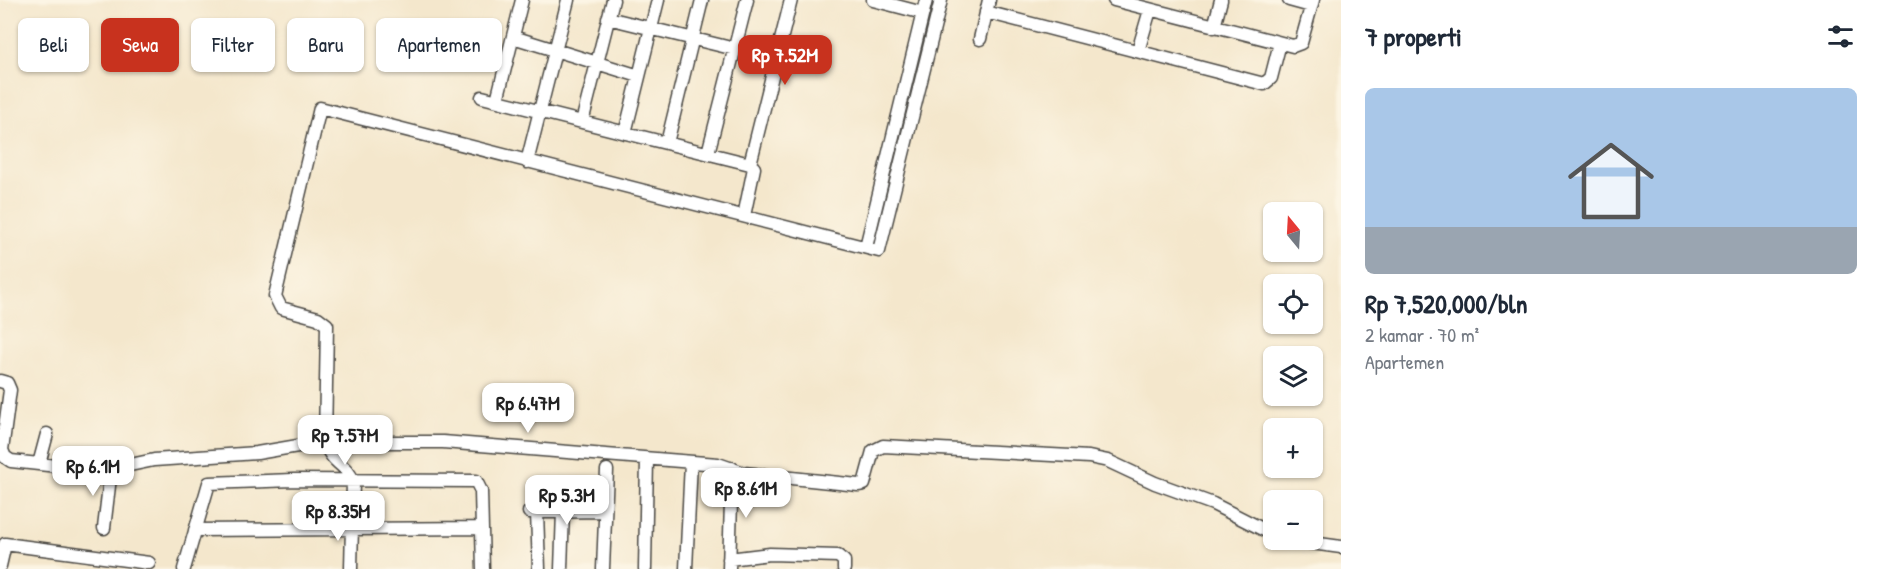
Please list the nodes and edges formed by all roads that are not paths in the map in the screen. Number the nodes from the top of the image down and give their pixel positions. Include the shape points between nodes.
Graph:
1 (522, 0) edge
2 (568, 0) edge
3 (612, 0) edge
4 (658, 0) edge
5 (702, 0) edge
6 (747, 0) edge
7 (791, 0) edge
8 (873, 0) edge
9 (941, 0) edge
10 (1114, 0) edge
11 (1221, 0) edge
12 (1289, 0) edge
13 (1312, 3) edge
14 (925, 6) edge
15 (988, 6) edge
16 (1150, 10) junction
17 (608, 18) junction
18 (651, 27) junction
19 (1215, 27) junction
20 (513, 37) junction
21 (692, 37) junction
22 (980, 39) dead end
23 (1280, 43) junction
24 (735, 49) junction
25 (555, 50) junction
26 (1138, 51) junction
27 (597, 63) junction
28 (639, 76) junction
29 (482, 97) dead end
30 (497, 100) junction
31 (540, 111) junction
32 (582, 122) junction
33 (626, 133) junction
34 (667, 143) junction
35 (708, 153) junction
36 (527, 162) junction
37 (750, 164) junction
38 (744, 216) junction
39 (866, 247) junction
40 (0, 381) edge
41 (47, 434) dead end
42 (325, 442) junction
43 (647, 459) junction
44 (691, 462) junction
45 (39, 464) junction
46 (732, 468) junction
47 (111, 469) junction
48 (606, 470) dead end
49 (353, 481) junction
50 (562, 511) junction
51 (603, 511) junction
52 (352, 527) junction
53 (104, 528) dead end
54 (482, 528) junction
55 (1263, 529) edge
56 (195, 531) junction
57 (1323, 545) edge
58 (1341, 547) edge
59 (149, 563) dead end
60 (729, 564) edge
61 (0, 566) edge
62 (184, 569) edge
63 (351, 569) edge
64 (483, 569) edge
65 (539, 569) edge
66 (561, 569) edge
67 (603, 569) edge
68 (645, 569) edge
69 (686, 569) edge
70 (844, 569) edge

1 - 20 street
2 - 25 street
3 - 17 street
4 - 18 street
5 - 21 street
6 - 24 street
7 - 37 street
8 - 14 street
9 - 39 street via 879,251
10 - 16 street
11 - 19 street
12 - 13 street
13 - 23 street via 1301,43
14 - 39 street
15 - 22 street
15 - 26 street
16 - 19 street
16 - 26 street
17 - 18 street
17 - 27 street
18 - 21 street
18 - 28 street
19 - 23 street
20 - 25 street
20 - 30 street
21 - 24 street
21 - 34 street
23 - 26 street via 1271,78 1264,84
24 - 35 street
25 - 27 street
25 - 31 street
27 - 28 street
27 - 32 street
28 - 33 street
29 - 30 street
30 - 31 street
31 - 32 street
31 - 36 street
32 - 33 street
33 - 34 street
34 - 35 street
35 - 37 street
36 - 38 street
36 - 42 street via 320,108 275,296 280,308 318,318 327,325
37 - 38 street via 754,168
38 - 39 street
40 - 45 street via 7,383 10,390 2,447 5,457
41 - 45 street
42 - 43 street via 454,442
42 - 47 street via 257,453 154,460
42 - 49 street via 330,456
43 - 44 street
43 - 68 street
44 - 46 street
44 - 69 street
45 - 47 street
46 - 55 street via 744,473 858,485 867,479 873,451 883,446 1089,457 1213,504
46 - 60 street
47 - 53 street
48 - 51 street
49 - 52 street
49 - 54 street via 476,481 480,486
49 - 56 street via 211,482
50 - 51 street
50 - 65 street via 533,512
50 - 66 street
51 - 67 street
52 - 54 street
52 - 56 street
52 - 63 street
54 - 64 street
56 - 62 street
57 - 58 street
59 - 61 street via 4,544
60 - 70 street via 770,554 838,556 843,559

